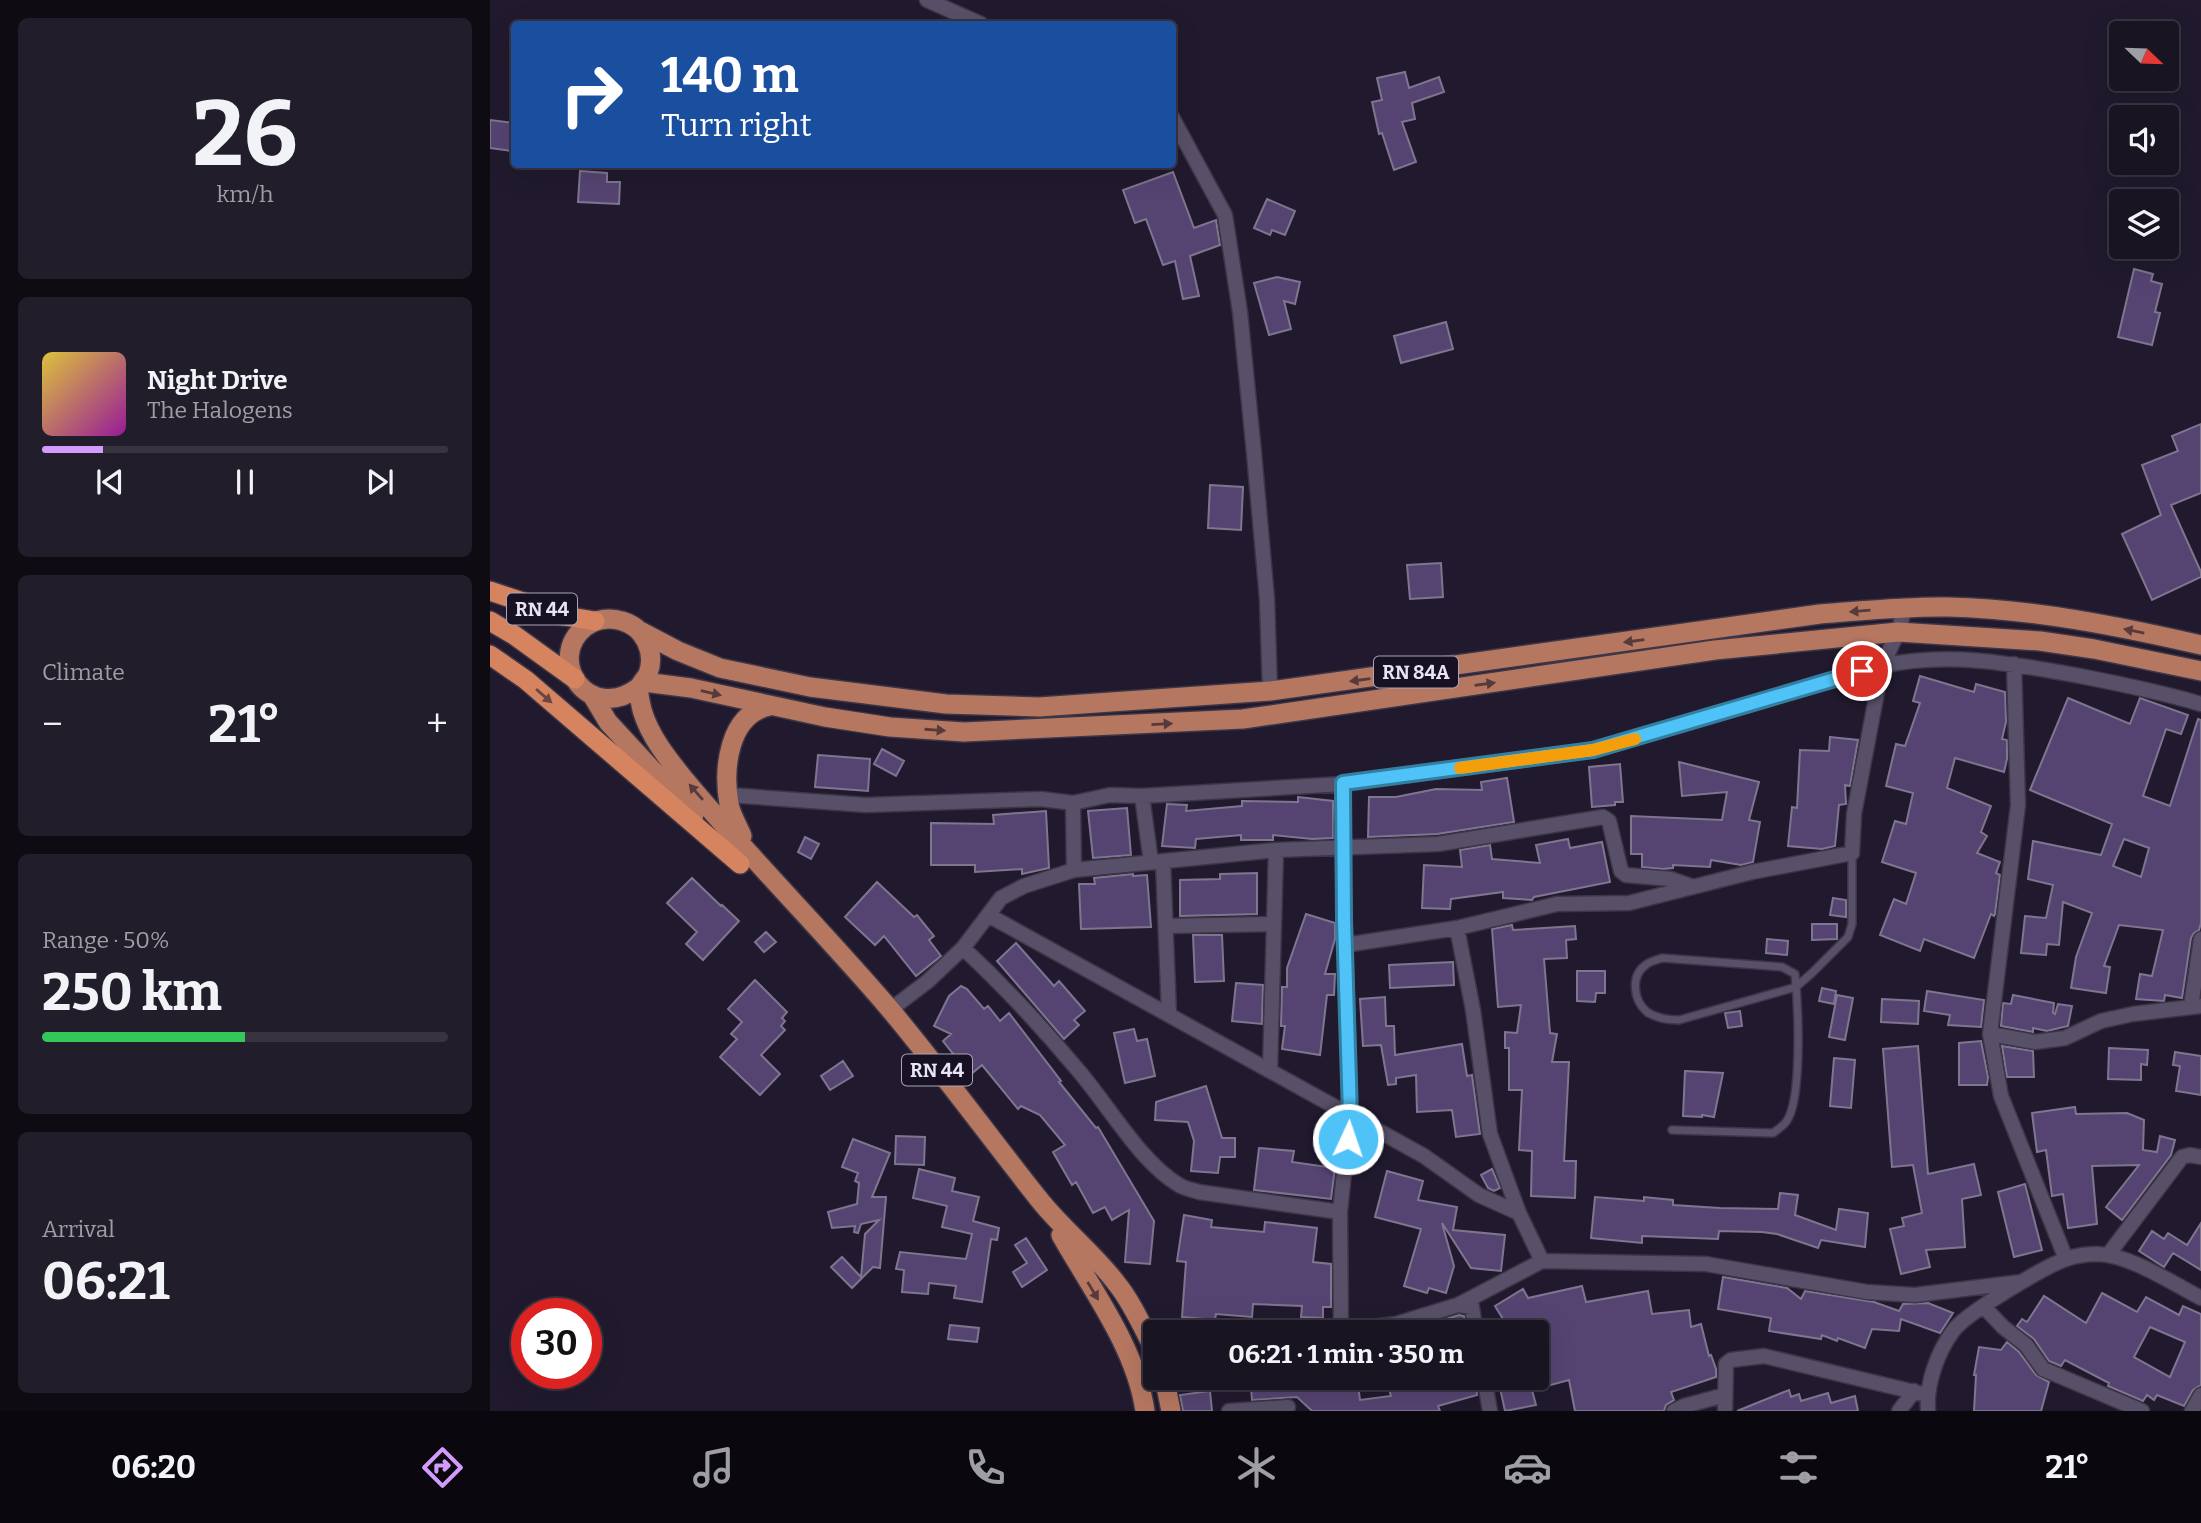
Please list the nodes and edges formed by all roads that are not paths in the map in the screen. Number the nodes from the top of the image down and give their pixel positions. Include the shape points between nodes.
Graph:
1 (927, 0) edge
2 (974, 21) edge
3 (1176, 124) edge
4 (490, 591) edge
5 (1905, 608) junction
6 (490, 621) edge
7 (595, 621) junction
8 (638, 630) junction
9 (1898, 632) junction
10 (2201, 645) edge
11 (490, 655) edge
12 (2014, 664) junction
13 (1882, 666) junction
14 (2201, 671) edge
15 (575, 679) junction
16 (641, 685) junction
17 (1270, 691) junction
18 (592, 695) junction
19 (2201, 704) edge
20 (770, 706) junction
21 (1343, 783) junction
22 (729, 795) junction
23 (1142, 796) junction
24 (1073, 803) junction
25 (1343, 847) junction
26 (1276, 850) junction
27 (1852, 853) junction
28 (745, 858) junction
29 (1157, 862) junction
30 (1074, 870) junction
31 (1691, 886) junction
32 (988, 915) junction
33 (1274, 924) junction
34 (1166, 926) junction
35 (1457, 928) junction
36 (2201, 939) edge
37 (1345, 945) junction
38 (963, 948) junction
39 (1796, 987) junction
40 (2196, 1006) edge
41 (890, 1010) junction
42 (1169, 1014) junction
43 (1990, 1034) junction
44 (1270, 1070) junction
45 (1350, 1114) junction
46 (1672, 1130) dead end
47 (2201, 1157) edge
48 (1047, 1210) junction
49 (1340, 1212) junction
50 (1519, 1213) junction
51 (2108, 1255) junction
52 (2066, 1259) junction
53 (1542, 1261) junction
54 (2021, 1282) junction
55 (2201, 1297) edge
56 (1458, 1305) junction
57 (1984, 1307) junction
58 (1341, 1320) edge
59 (1409, 1320) edge
60 (1474, 1320) edge
61 (1143, 1328) edge
62 (1167, 1390) edge
63 (1487, 1390) edge
64 (1921, 1393) junction
65 (1725, 1395) junction
66 (2201, 1395) edge
67 (1288, 1406) dead end
68 (1145, 1411) edge
69 (1171, 1411) edge
70 (1229, 1411) edge
71 (1490, 1411) edge
72 (1674, 1411) edge
73 (1725, 1411) edge
74 (1899, 1411) edge
75 (1928, 1411) edge
76 (2142, 1411) edge
77 (2192, 1411) edge

1 - 2 street
3 - 17 street via 1225,215 1254,453
4 - 7 highway, RN 44
5 - 9 street
10 -> 5 main road, RN 84A via 2039,614
5 -> 17 main road, RN 84A via 1820,614
6 - 15 highway, RN 44
7 - 8 main road via 618,619
7 - 15 main road via 572,646
8 - 16 main road via 651,660
8 - 17 main road, RN 84A via 720,668 810,687 946,704 1039,707
9 - 13 street
9 - 14 main road, RN 84A via 2040,641
20 -> 9 main road, RN 84A via 890,727 964,732 1243,719 1715,650
11 -> 28 highway
12 - 13 street via 1951,659
12 - 19 street via 2153,690
12 - 43 street via 2018,805
13 - 21 street via 1593,750
13 - 27 street via 1854,814
15 - 18 main road
16 - 18 main road via 617,699
16 -> 20 main road, RN 84A via 691,688
28 -> 16 main road, RN 44 via 662,751 642,709
18 - 28 main road, RN 44 via 608,722
20 - 22 main road via 751,712 739,728 729,755
21 - 23 street
21 - 25 street
22 - 24 street via 866,805 1041,799
22 - 28 main road
23 - 24 street via 1110,795
23 - 29 street
24 - 30 street
25 - 26 street
25 - 31 street via 1438,844 1603,817 1609,821 1621,871 1626,875 1671,879
25 - 37 street
26 - 29 street
26 - 33 street
27 - 31 street
27 - 39 lane via 1848,937
28 - 41 main road, RN 44 via 824,934
29 - 30 street
29 - 34 street
30 - 32 street via 1001,898
31 - 35 street via 1629,903 1557,904
32 - 38 street
32 - 42 street
33 - 34 street
33 - 44 street
34 - 42 street
35 - 37 street
35 - 50 street via 1490,1134
36 - 40 street
37 - 45 street
38 - 41 street
38 - 49 street via 1025,1009 1144,1153 1180,1186
39 - 39 lane via 1679,1020 1647,1012 1635,995 1635,979 1644,965 1662,958 1782,967 1794,974
39 - 46 lane via 1799,1020 1794,1100 1787,1122 1773,1133
40 - 43 street via 2101,1021 2065,1038 2035,1042
41 - 48 main road, RN 44
42 - 44 street
43 - 52 street via 2001,1096
44 - 45 street
45 - 49 street
45 - 50 street via 1437,1164 1479,1195
47 - 51 street via 2182,1157
48 - 61 main road, RN 44 via 1116,1283
48 -> 68 main road, RN 44 via 1131,1358
49 - 58 street
50 - 53 street
51 - 52 street
51 - 55 street
52 - 54 street
53 - 54 street via 1706,1264 1867,1292 1915,1295
53 - 56 street
54 - 57 street
56 - 59 street
56 - 60 street via 1472,1307
57 - 64 street via 1954,1328
57 - 76 street via 2026,1345 2043,1369
62 - 69 main road
63 - 71 street
64 - 65 street via 1764,1356 1726,1364
64 - 74 street
64 - 75 street
65 - 72 street
65 - 73 street
66 - 77 street
67 - 70 street

